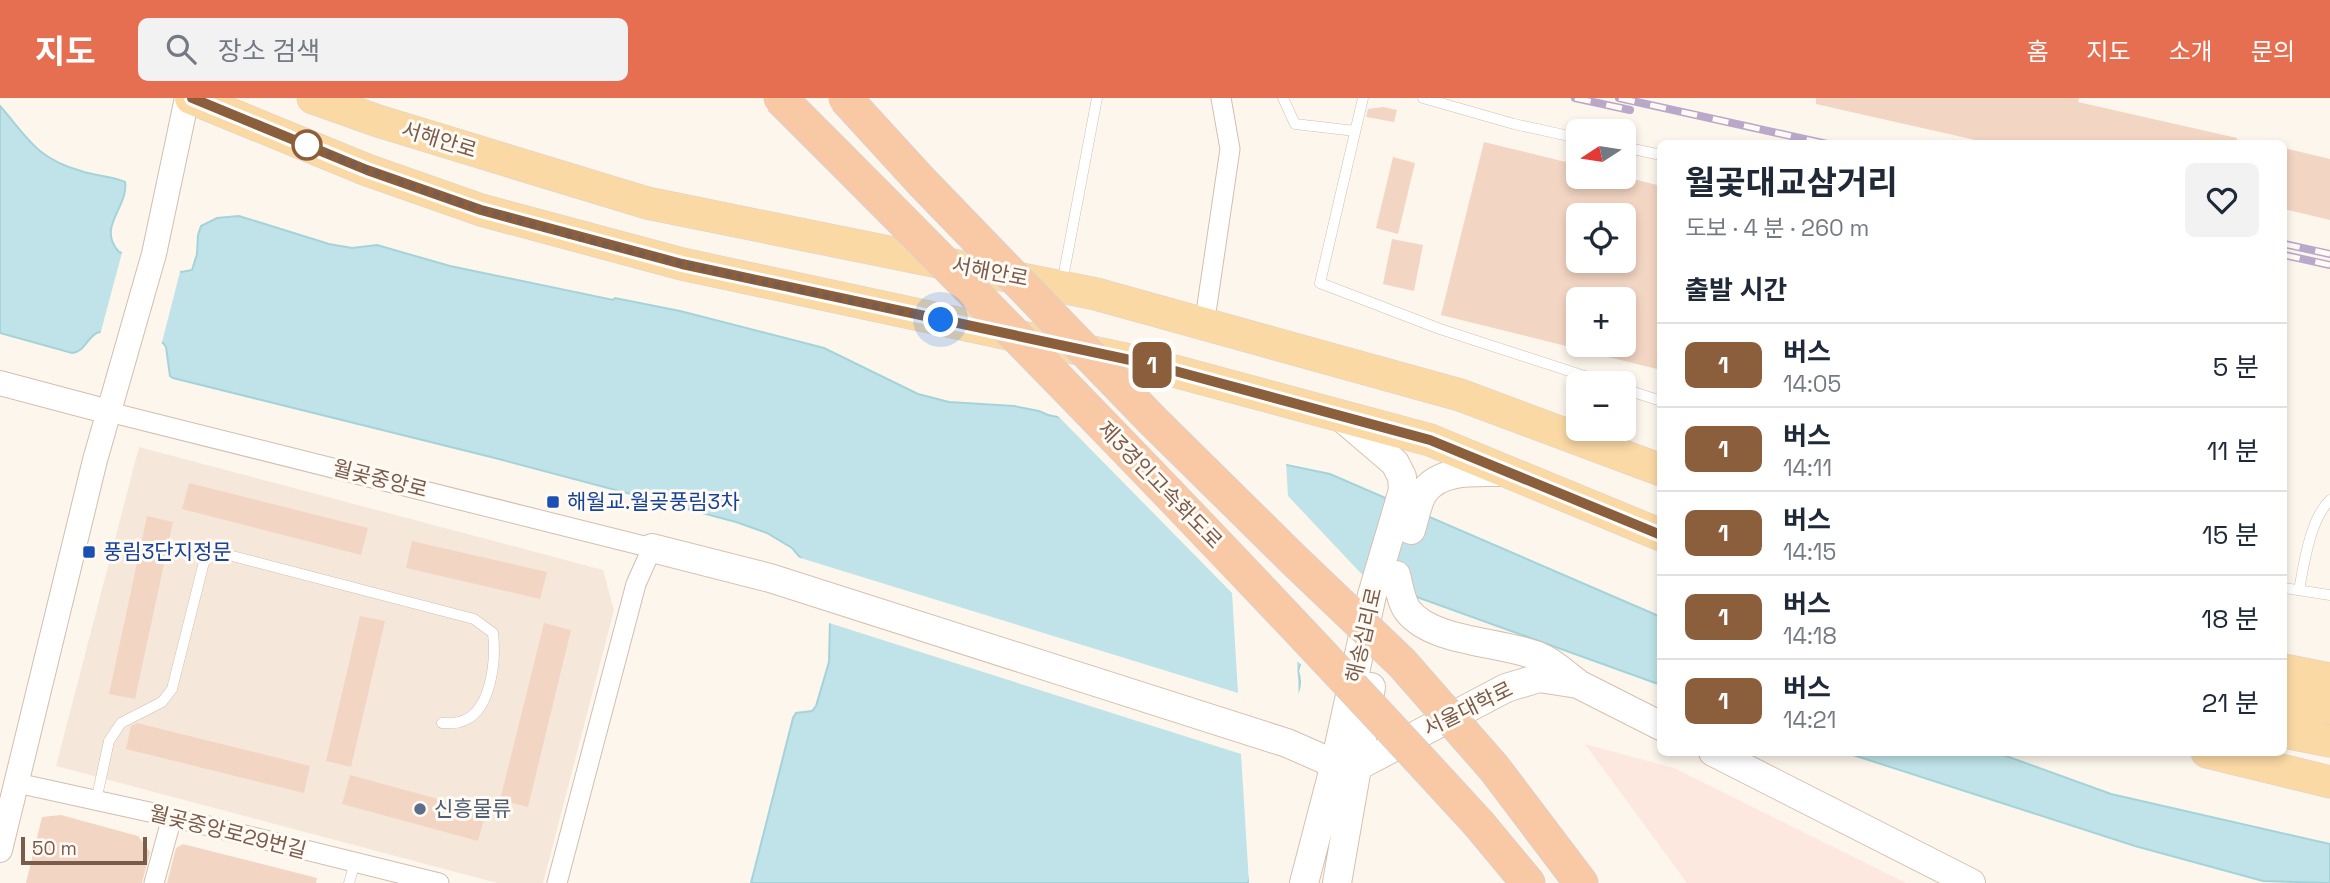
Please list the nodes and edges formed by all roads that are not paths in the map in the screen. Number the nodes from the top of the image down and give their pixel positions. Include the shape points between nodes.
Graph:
1 (189, 98) edge
2 (313, 98) edge
3 (780, 98) edge
4 (845, 98) edge
5 (1097, 98) edge
6 (1221, 98) edge
7 (1283, 98) edge
8 (1363, 98) edge
9 (1423, 98) edge
10 (1355, 131) junction
11 (1566, 135) edge
12 (1636, 150) edge
13 (1657, 154) edge
14 (1062, 287) junction
15 (1204, 326) junction
16 (1568, 371) edge
17 (0, 383) edge
18 (1636, 393) edge
19 (1657, 400) edge
20 (109, 412) junction
21 (1338, 414) junction
22 (1657, 469) edge
23 (1508, 472) junction
24 (2330, 500) edge
25 (1657, 533) edge
26 (652, 548) junction
27 (1396, 575) junction
28 (2287, 588) edge
29 (2299, 590) junction
30 (2330, 595) edge
31 (2287, 671) edge
32 (2330, 679) edge
33 (1578, 684) junction
34 (2287, 701) edge
35 (2330, 708) edge
36 (442, 723) dead end
37 (1657, 724) edge
38 (2287, 733) edge
39 (2330, 741) edge
40 (1721, 756) edge
41 (2223, 756) edge
42 (1345, 765) junction
43 (8, 781) edge
44 (2330, 782) edge
45 (96, 801) junction
46 (1522, 805) junction
47 (172, 817) junction
48 (0, 850) edge
49 (355, 862) junction
50 (154, 883) edge
51 (349, 883) edge
52 (439, 883) edge
53 (557, 883) edge
54 (1304, 883) edge
55 (1337, 883) edge
56 (1528, 883) edge
57 (1581, 883) edge
58 (1595, 883) edge
59 (1971, 883) edge

1 - 20 street via 154,254
1 - 21 main road via 367,170 495,214 682,264 1149,364
2 - 14 main road, 서해안로 via 647,203
3 - 56 highway, 제3경인고속화도로, bridge via 1123,445 1369,703
4 - 46 highway, 제3경인고속화도로, bridge via 1152,419 1402,663
5 - 14 lane
6 - 15 street via 1230,149
7 - 10 lane via 1295,124
8 - 10 lane
9 - 11 lane
10 - 16 lane via 1320,284 1440,330
12 - 13 lane
14 - 15 main road, 서해안로
15 - 22 main road, 서해안로 via 1460,395
17 - 20 street
18 - 19 lane
20 - 26 street, 월곶중앙로
20 - 43 street
21 - 23 main road via 1430,440
21 - 42 main road, 해송십리로 via 1395,463 1403,490 1372,595
23 - 25 main road
23 - 27 main road, 해송십리로 via 1438,478 1423,493
24 - 29 lane via 2310,537
26 - 42 main road via 769,578
26 - 53 street via 636,584
27 - 33 main road via 1406,609 1420,623 1436,632 1543,657
27 - 42 main road, 해송십리로
28 - 29 lane
29 - 30 lane
31 - 32 main road
33 - 37 main road, 서울대학로
33 - 42 main road, 서울대학로 via 1539,678 1506,688
34 - 35 main road
36 - 45 lane via 461,722 479,710 492,677 494,633 474,619 217,552 204,562 172,689 162,702 121,723 109,741
38 - 39 main road
40 - 59 main road
41 - 44 main road
42 - 54 main road, 해송십리로
42 - 55 main road, 해송십리로
43 - 45 street, 월곶중앙로29번길
43 - 48 street
45 - 47 street, 월곶중앙로29번길
46 - 57 highway, 제3경인고속화도로
46 - 58 highway
47 - 49 street, 월곶중앙로29번길
47 - 50 street
49 - 51 lane
49 - 52 street, 월곶중앙로29번길

